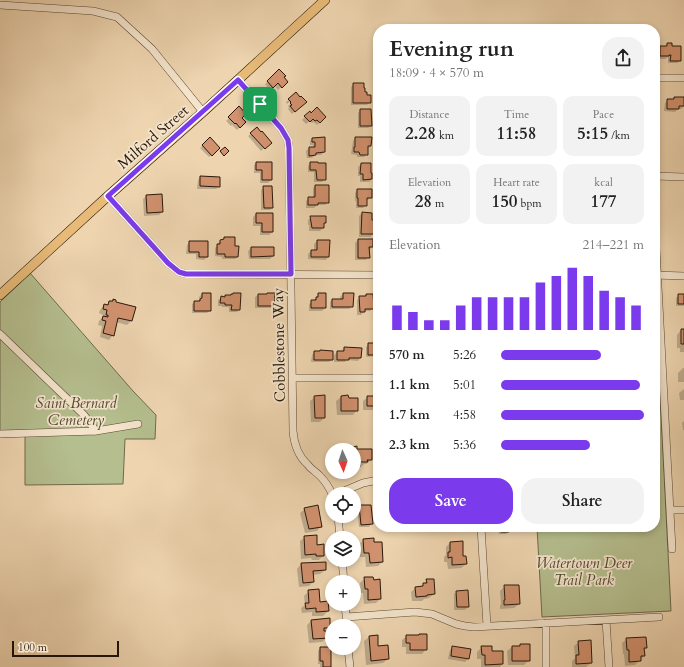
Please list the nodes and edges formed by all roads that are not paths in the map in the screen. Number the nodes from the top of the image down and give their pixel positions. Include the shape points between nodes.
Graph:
1 (325, 0) edge
2 (0, 5) edge
3 (660, 78) edge
4 (684, 78) edge
5 (238, 80) junction
6 (203, 112) junction
7 (660, 176) edge
8 (684, 177) edge
9 (108, 196) junction
10 (291, 274) junction
11 (373, 274) edge
12 (660, 275) edge
13 (684, 276) edge
14 (0, 295) edge
15 (0, 334) edge
16 (292, 378) junction
17 (373, 378) edge
18 (660, 390) edge
19 (138, 424) dead end
20 (96, 431) junction
21 (0, 434) edge
22 (373, 481) edge
23 (328, 487) edge
24 (354, 487) edge
25 (670, 510) junction
26 (684, 510) edge
27 (481, 532) edge
28 (672, 549) dead end
29 (346, 611) edge
30 (346, 617) joint
31 (659, 617) dead end
32 (606, 620) junction
33 (546, 623) junction
34 (487, 626) junction
35 (349, 655) edge
36 (350, 667) edge
37 (546, 667) edge
38 (609, 667) edge

1 - 5 main road, Milford Street
2 - 6 street via 93,10 117,17 152,49
3 - 4 street
5 - 6 main road, Milford Street
5 - 10 street, Cobblestone Way via 281,128 288,140
6 - 9 main road, Milford Street
7 - 8 street
9 - 10 street via 179,272
9 - 14 main road, Milford Street
10 - 11 street
10 - 16 street, Cobblestone Way
12 - 13 street
15 - 20 street via 84,415
16 - 17 street
16 - 23 street, Cobblestone Way via 293,431 296,448 306,464
18 - 25 street
19 - 20 street
20 - 21 street
22 - 24 street
25 - 26 street
25 - 28 street
27 - 34 street
29 - 30 street
30 - 34 street via 415,612 432,614 465,626
31 - 32 street
32 - 33 street
32 - 38 street
33 - 34 street
33 - 37 street
35 - 36 street

